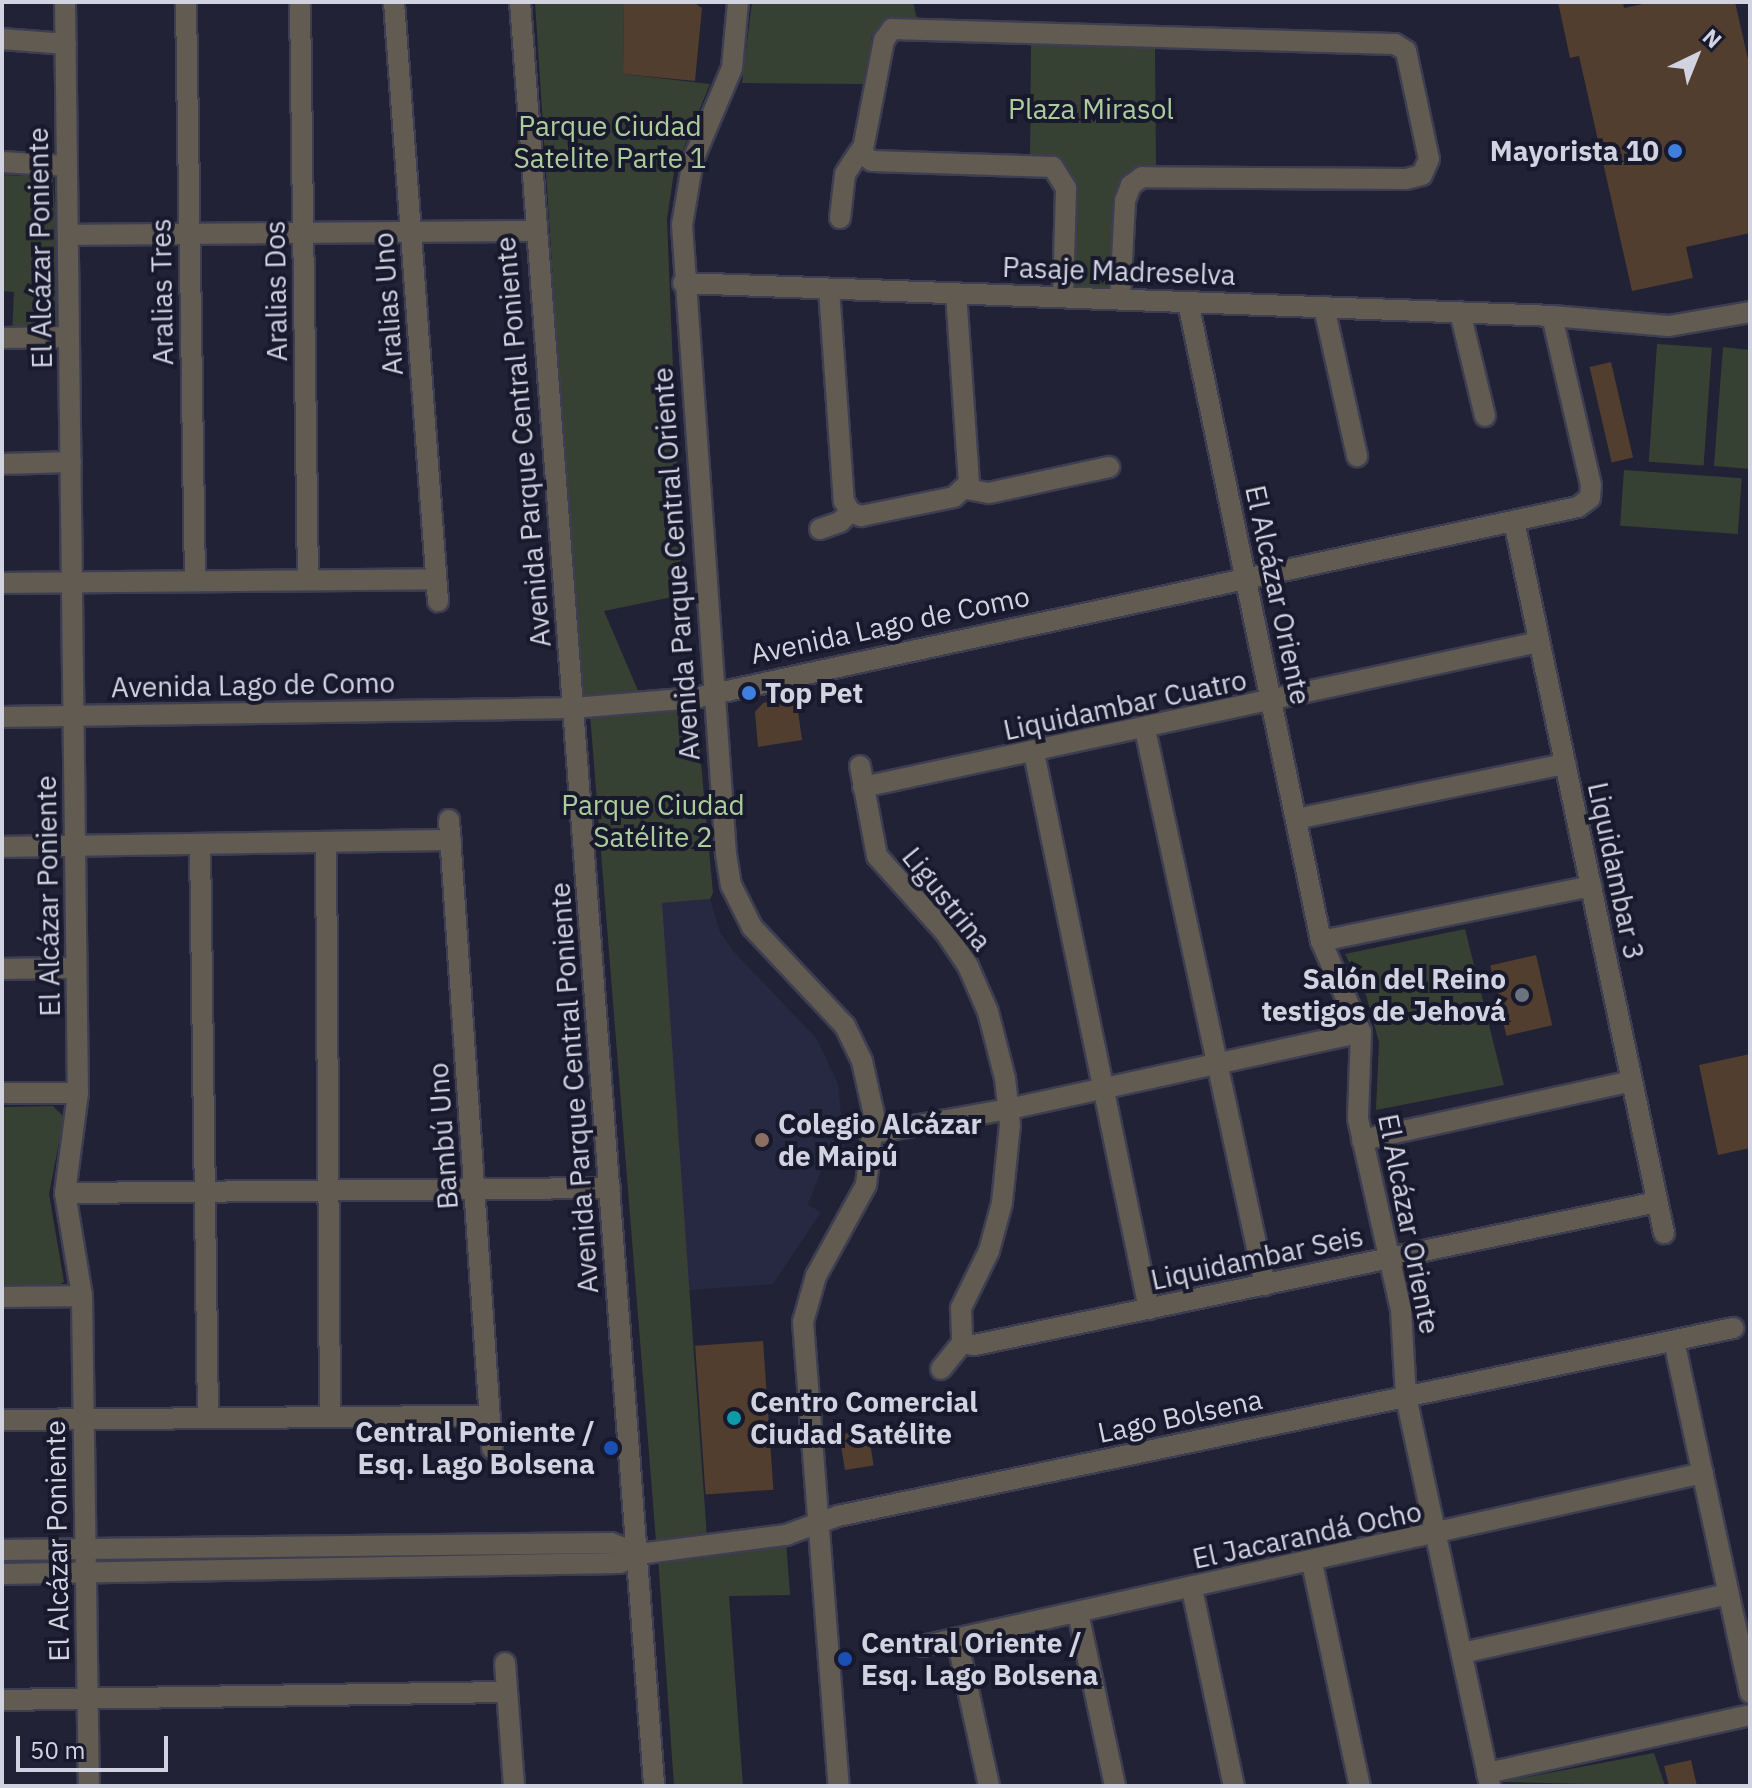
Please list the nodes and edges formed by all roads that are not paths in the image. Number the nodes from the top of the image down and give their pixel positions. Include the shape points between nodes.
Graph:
1 (65, 2) edge
2 (186, 2) edge
3 (300, 2) edge
4 (394, 2) edge
5 (520, 2) edge
6 (738, 2) edge
7 (2, 39) edge
8 (66, 44) junction
9 (860, 151) junction
10 (2, 162) edge
11 (67, 166) junction
12 (840, 218) dead end
13 (535, 231) junction
14 (411, 232) junction
15 (303, 233) junction
16 (189, 234) junction
17 (68, 235) junction
18 (683, 283) junction
19 (829, 289) junction
20 (956, 293) junction
21 (1063, 297) junction
22 (1120, 299) junction
23 (1188, 302) junction
24 (1324, 307) junction
25 (1460, 312) junction
26 (1750, 312) edge
27 (1552, 316) junction
28 (69, 337) junction
29 (2, 338) edge
30 (1485, 416) dead end
31 (1357, 456) dead end
32 (71, 462) junction
33 (2, 464) edge
34 (1109, 467) dead end
35 (966, 489) junction
36 (850, 512) junction
37 (1514, 521) junction
38 (820, 529) dead end
39 (436, 579) junction
40 (1246, 579) junction
41 (308, 580) junction
42 (195, 581) junction
43 (72, 582) junction
44 (2, 583) edge
45 (438, 601) dead end
46 (1539, 642) junction
47 (715, 692) junction
48 (1272, 702) junction
49 (573, 708) junction
50 (74, 716) junction
51 (2, 717) edge
52 (1145, 729) junction
53 (1034, 753) junction
54 (1565, 764) junction
55 (860, 766) dead end
56 (863, 787) junction
57 (1296, 819) junction
58 (326, 842) junction
59 (200, 844) junction
60 (75, 846) junction
61 (2, 847) edge
62 (1591, 886) junction
63 (1321, 941) junction
64 (76, 968) junction
65 (2, 969) edge
66 (1361, 1032) junction
67 (1216, 1065) junction
68 (1632, 1081) junction
69 (1105, 1087) junction
70 (2, 1093) edge
71 (78, 1093) junction
72 (1009, 1109) junction
73 (874, 1133) junction
74 (1362, 1140) junction
75 (610, 1188) junction
76 (474, 1189) junction
77 (329, 1191) junction
78 (205, 1192) junction
79 (65, 1193) junction
80 (1657, 1202) junction
81 (1664, 1233) dead end
82 (1389, 1259) junction
83 (1265, 1285) junction
84 (82, 1296) junction
85 (2, 1297) edge
86 (1149, 1309) junction
87 (1733, 1328) dead end
88 (1674, 1341) junction
89 (962, 1343) junction
90 (941, 1369) dead end
91 (1406, 1397) junction
92 (490, 1416) junction
93 (330, 1417) junction
94 (208, 1418) junction
95 (2, 1420) edge
96 (84, 1420) junction
97 (492, 1449) dead end
98 (1703, 1473) junction
99 (818, 1523) junction
100 (1437, 1535) junction
101 (363, 1545) junction
102 (86, 1547) junction
103 (2, 1550) edge
104 (639, 1554) junction
105 (1312, 1563) junction
106 (364, 1567) junction
107 (86, 1570) junction
108 (2, 1574) edge
109 (1192, 1589) junction
110 (1728, 1594) junction
111 (1078, 1613) junction
112 (957, 1639) junction
113 (923, 1646) dead end
114 (1462, 1653) junction
115 (505, 1663) dead end
116 (507, 1692) junction
117 (1750, 1693) edge
118 (87, 1699) junction
119 (2, 1700) edge
120 (1750, 1715) edge
121 (1489, 1779) edge
122 (89, 1786) edge
123 (514, 1786) edge
124 (654, 1786) edge
125 (839, 1786) edge
126 (989, 1786) edge
127 (1115, 1786) edge
128 (1234, 1786) edge
129 (1360, 1786) edge

1 - 8 street, El Alcázar Poniente
2 - 16 street, Aralias Tres
3 - 15 street, Aralias Dos
4 - 14 street, Aralias Uno
5 - 13 street, Avenida Parque Central Poniente
6 - 18 street, Avenida Parque Central Oriente via 732,68 687,184
7 - 8 street
8 - 11 street, El Alcázar Poniente
9 - 12 street via 845,174
9 - 21 street via 872,161 1053,167 1066,188
9 - 22 street via 884,40 892,29 1399,45 1408,56 1429,159 1422,175 1142,177 1131,185 1125,201
10 - 11 street
11 - 17 street, El Alcázar Poniente
13 - 14 street
13 - 49 street, Avenida Parque Central Poniente
14 - 15 street
14 - 39 street, Aralias Uno
15 - 16 street
15 - 41 street, Aralias Dos
16 - 17 street
16 - 42 street, Aralias Tres
17 - 28 street, El Alcázar Poniente
18 - 19 street, Pasaje Madreselva
18 - 47 street, Avenida Parque Central Oriente
19 - 20 street, Pasaje Madreselva
19 - 36 street via 844,501
20 - 21 street, Pasaje Madreselva
20 - 35 street via 970,476
21 - 22 street, Pasaje Madreselva
22 - 23 street, Pasaje Madreselva
23 - 24 street, Pasaje Madreselva
23 - 40 street, El Alcázar Oriente
24 - 25 street, Pasaje Madreselva
24 - 31 street
25 - 27 street, Pasaje Madreselva
25 - 30 street
26 - 27 street, Pasaje Madreselva via 1669,326
27 - 37 street, Avenida Lago de Como via 1592,491 1583,505
28 - 29 street
28 - 32 street, El Alcázar Poniente
32 - 33 street
32 - 43 street, El Alcázar Poniente
34 - 35 street via 989,493
35 - 36 street via 954,497 861,516
36 - 38 street
37 - 40 street, Avenida Lago de Como
37 - 46 street, Liquidambar 3
39 - 41 street
39 - 45 street, Aralias Uno
40 - 47 street, Avenida Lago de Como
40 - 48 street, El Alcázar Oriente
41 - 42 street
42 - 43 street
43 - 44 street
43 - 50 street, El Alcázar Poniente
46 - 48 street, Liquidambar Cuatro
46 - 54 street, Liquidambar 3
47 - 49 street, Avenida Lago de Como
47 - 73 street, Avenida Parque Central Oriente via 731,885 761,940 815,989 845,1026 868,1079
48 - 52 street, Liquidambar Cuatro
48 - 57 street, El Alcázar Oriente
49 - 50 street, Avenida Lago de Como
49 - 75 street, Avenida Parque Central Poniente
50 - 51 street, Avenida Lago de Como
50 - 60 street, El Alcázar Poniente
52 - 53 street, Liquidambar Cuatro
52 - 67 street
53 - 56 street, Liquidambar Cuatro
53 - 69 street
54 - 57 street
54 - 62 street, Liquidambar 3
55 - 56 street, Ligustrina
56 - 72 street, Ligustrina via 877,856 945,932 979,989 997,1041
57 - 63 street, El Alcázar Oriente
58 - 59 street
58 - 76 street, Bambú Uno via 450,830
58 - 77 street
59 - 60 street
59 - 78 street
60 - 61 street
60 - 64 street, El Alcázar Poniente
62 - 63 street
62 - 68 street, Liquidambar 3
63 - 66 street, El Alcázar Oriente
64 - 65 street
64 - 71 street, El Alcázar Poniente
66 - 67 street
66 - 74 street, El Alcázar Oriente
67 - 69 street
67 - 83 street
68 - 74 street
68 - 80 street, Liquidambar 3
69 - 72 street
69 - 86 street
70 - 71 street
71 - 79 street, El Alcázar Poniente
72 - 73 street
72 - 89 street, Ligustrina via 1002,1203 989,1251 961,1308
73 - 99 street, Avenida Parque Central Oriente via 866,1185 816,1276 803,1315
74 - 82 street, El Alcázar Oriente
75 - 76 street
75 - 104 street, Avenida Parque Central Poniente
76 - 77 street
76 - 92 street, Bambú Uno
77 - 78 street
77 - 93 street
78 - 79 street
78 - 94 street
79 - 84 street, El Alcázar Poniente
80 - 81 street, Liquidambar 3
80 - 82 street, Liquidambar Seis
82 - 83 street, Liquidambar Seis
82 - 91 street, El Alcázar Oriente via 1404,1327
83 - 86 street, Liquidambar Seis
84 - 85 street
84 - 96 street, El Alcázar Poniente
86 - 89 street, Liquidambar Seis via 975,1345
87 - 88 street, Lago Bolsena
88 - 91 street, Lago Bolsena
88 - 98 street
89 - 90 street
91 - 99 street, Lago Bolsena
91 - 100 street, El Alcázar Oriente
92 - 93 street
92 - 97 street, Bambú Uno
93 - 94 street
94 - 96 street
95 - 96 street
96 - 102 street, El Alcázar Poniente
98 - 100 street, El Jacarandá Ocho
98 - 110 street
99 - 104 street, Lago Bolsena via 786,1535
99 - 125 street, Avenida Parque Central Oriente
100 - 105 street, El Jacarandá Ocho
100 - 114 street, El Alcázar Oriente
101 - 102 street, Lago Bolsena
101 - 104 street, Lago Bolsena via 618,1544
101 - 106 street
102 - 103 street, Lago Bolsena
102 - 107 street, El Alcázar Poniente
104 - 106 street, Lago Bolsena via 613,1564
104 - 124 street, Avenida Parque Central Poniente
105 - 109 street, El Jacarandá Ocho
105 - 129 street
106 - 107 street, Lago Bolsena
107 - 108 street, Lago Bolsena
107 - 118 street, El Alcázar Poniente
109 - 111 street, El Jacarandá Ocho
109 - 128 street
110 - 114 street
110 - 117 street
111 - 112 street, El Jacarandá Ocho
111 - 127 street
112 - 113 street, El Jacarandá Ocho
112 - 126 street
114 - 121 street, El Alcázar Oriente
115 - 116 street
116 - 118 street
116 - 123 street
118 - 119 street
118 - 122 street, El Alcázar Poniente
120 - 121 street

